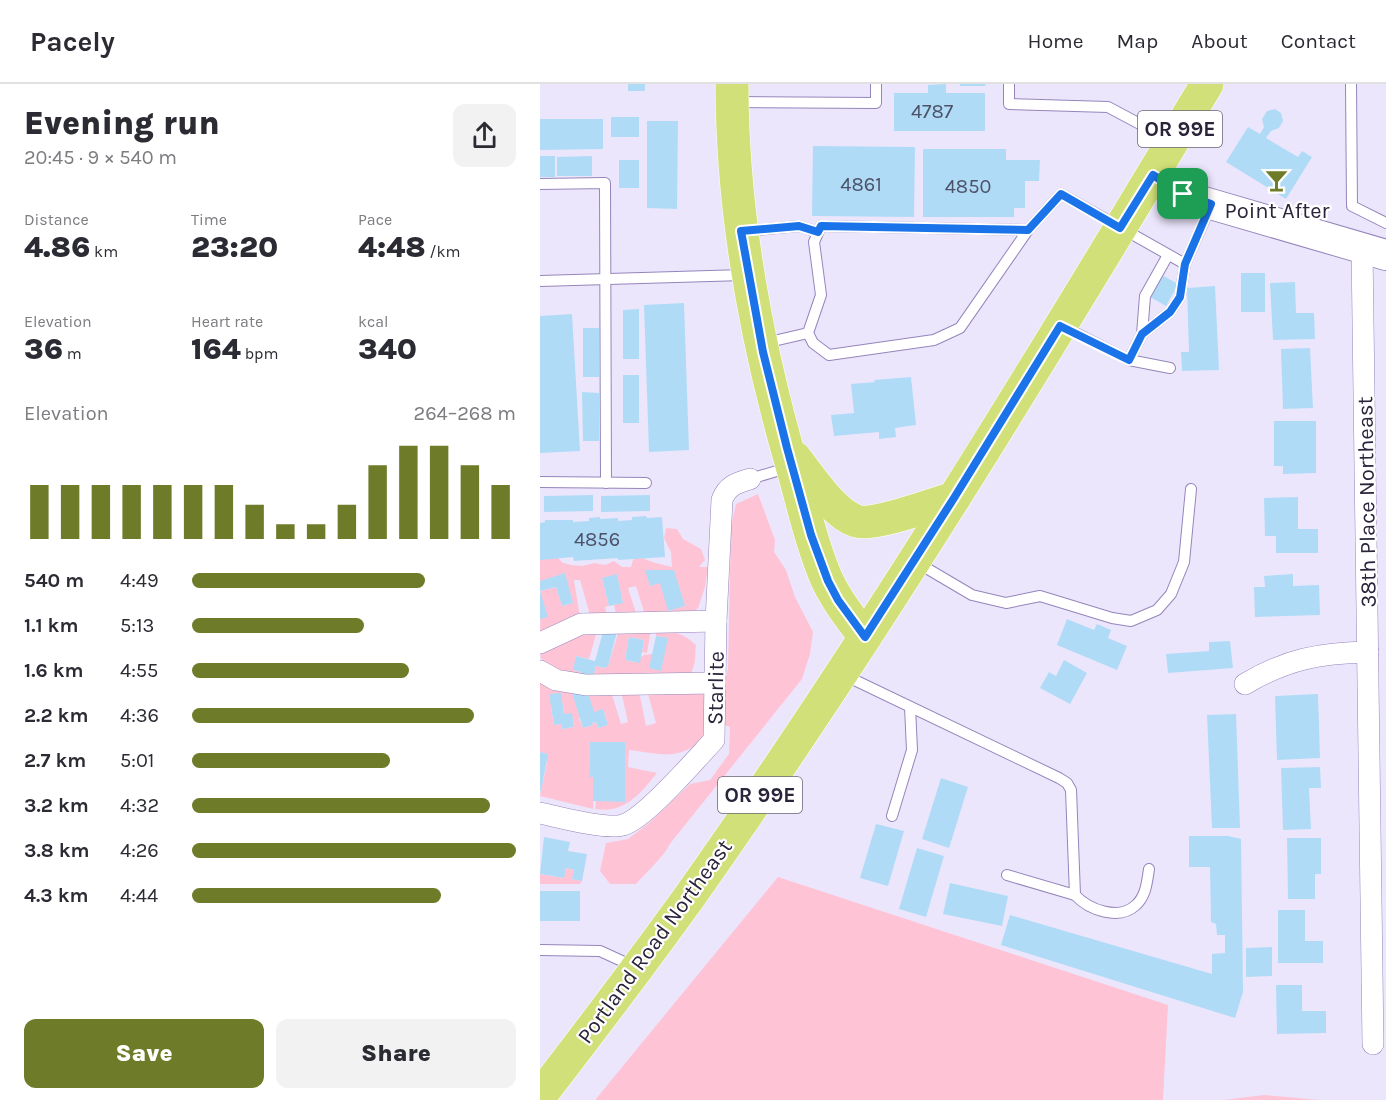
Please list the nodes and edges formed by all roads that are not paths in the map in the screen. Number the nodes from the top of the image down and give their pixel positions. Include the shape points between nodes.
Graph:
1 (876, 84) edge
2 (1009, 84) edge
3 (1207, 84) edge
4 (1351, 84) edge
5 (732, 93) edge
6 (1173, 142) junction
7 (1153, 175) junction
8 (540, 184) edge
9 (1211, 204) junction
10 (1386, 223) edge
11 (1120, 228) junction
12 (1028, 230) junction
13 (741, 231) junction
14 (818, 232) junction
15 (1374, 252) edge
16 (1168, 255) junction
17 (1185, 264) junction
18 (748, 275) junction
19 (607, 280) junction
20 (540, 281) edge
21 (1060, 326) junction
22 (808, 333) junction
23 (1142, 334) junction
24 (762, 344) junction
25 (1129, 360) junction
26 (1170, 368) dead end
27 (789, 458) junction
28 (750, 479) joint
29 (540, 482) edge
30 (606, 483) junction
31 (646, 483) dead end
32 (1191, 489) dead end
33 (954, 498) junction
34 (914, 561) junction
35 (716, 621) junction
36 (865, 637) junction
37 (540, 643) edge
38 (1368, 652) junction
39 (540, 671) edge
40 (840, 674) junction
41 (716, 683) junction
42 (1245, 684) dead end
43 (910, 707) junction
44 (540, 813) edge
45 (892, 816) dead end
46 (1149, 869) dead end
47 (1007, 875) dead end
48 (1075, 895) junction
49 (540, 950) edge
50 (637, 968) junction
51 (1373, 1044) dead end
52 (544, 1085) edge

1 - 5 lane via 876,103
2 - 6 lane via 1009,104 1108,107
3 - 6 main road, Portland Road Northeast / OR 99E
4 - 10 lane via 1352,206
5 - 13 main road
6 - 7 main road, Portland Road Northeast / OR 99E
7 - 9 street via 1183,194
7 - 11 main road, Portland Road Northeast / OR 99E
8 - 19 lane via 605,183
9 - 15 street
9 - 17 lane
11 - 12 lane via 1061,194
11 - 16 lane
11 - 21 main road, Portland Road Northeast / OR 99E
12 - 14 lane via 821,226
12 - 22 lane via 960,328 933,340 829,355 813,343
13 - 14 lane via 799,226
13 - 18 main road
14 - 22 lane via 814,242 821,295
15 - 38 street, 38th Place Northeast
16 - 17 lane
16 - 23 lane via 1145,296
17 - 23 lane via 1180,297 1170,312
18 - 19 lane
18 - 24 main road
19 - 20 lane
19 - 30 lane
21 - 25 lane
21 - 33 main road, Portland Road Northeast / OR 99E
22 - 24 lane
23 - 25 lane
24 - 27 main road
25 - 26 lane
27 - 28 lane
27 - 33 main road via 841,513 856,521 874,521
27 - 36 main road via 828,581
28 - 35 street, Starlite via 725,490 722,500
29 - 30 lane
30 - 31 lane
32 - 34 lane via 1184,562 1171,594 1157,610 1131,621 1040,596 1006,603 972,595
33 - 34 main road, Portland Road Northeast / OR 99E
34 - 36 main road, Portland Road Northeast / OR 99E
35 - 37 street via 581,624
35 - 41 street, Starlite
36 - 40 main road, Portland Road Northeast / OR 99E
38 - 42 street via 1336,653 1290,662
38 - 51 street, 38th Place Northeast
39 - 41 street via 556,680 586,685
40 - 43 lane
40 - 50 main road, Portland Road Northeast / OR 99E
41 - 44 street, Starlite via 714,740 642,814 623,825 612,826
43 - 45 lane via 912,750
43 - 48 lane via 1067,783 1071,790
46 - 48 lane via 1145,892 1136,906 1127,911 1107,912 1082,903
47 - 48 lane
49 - 50 lane via 600,951
50 - 52 main road, Portland Road Northeast / OR 99E

